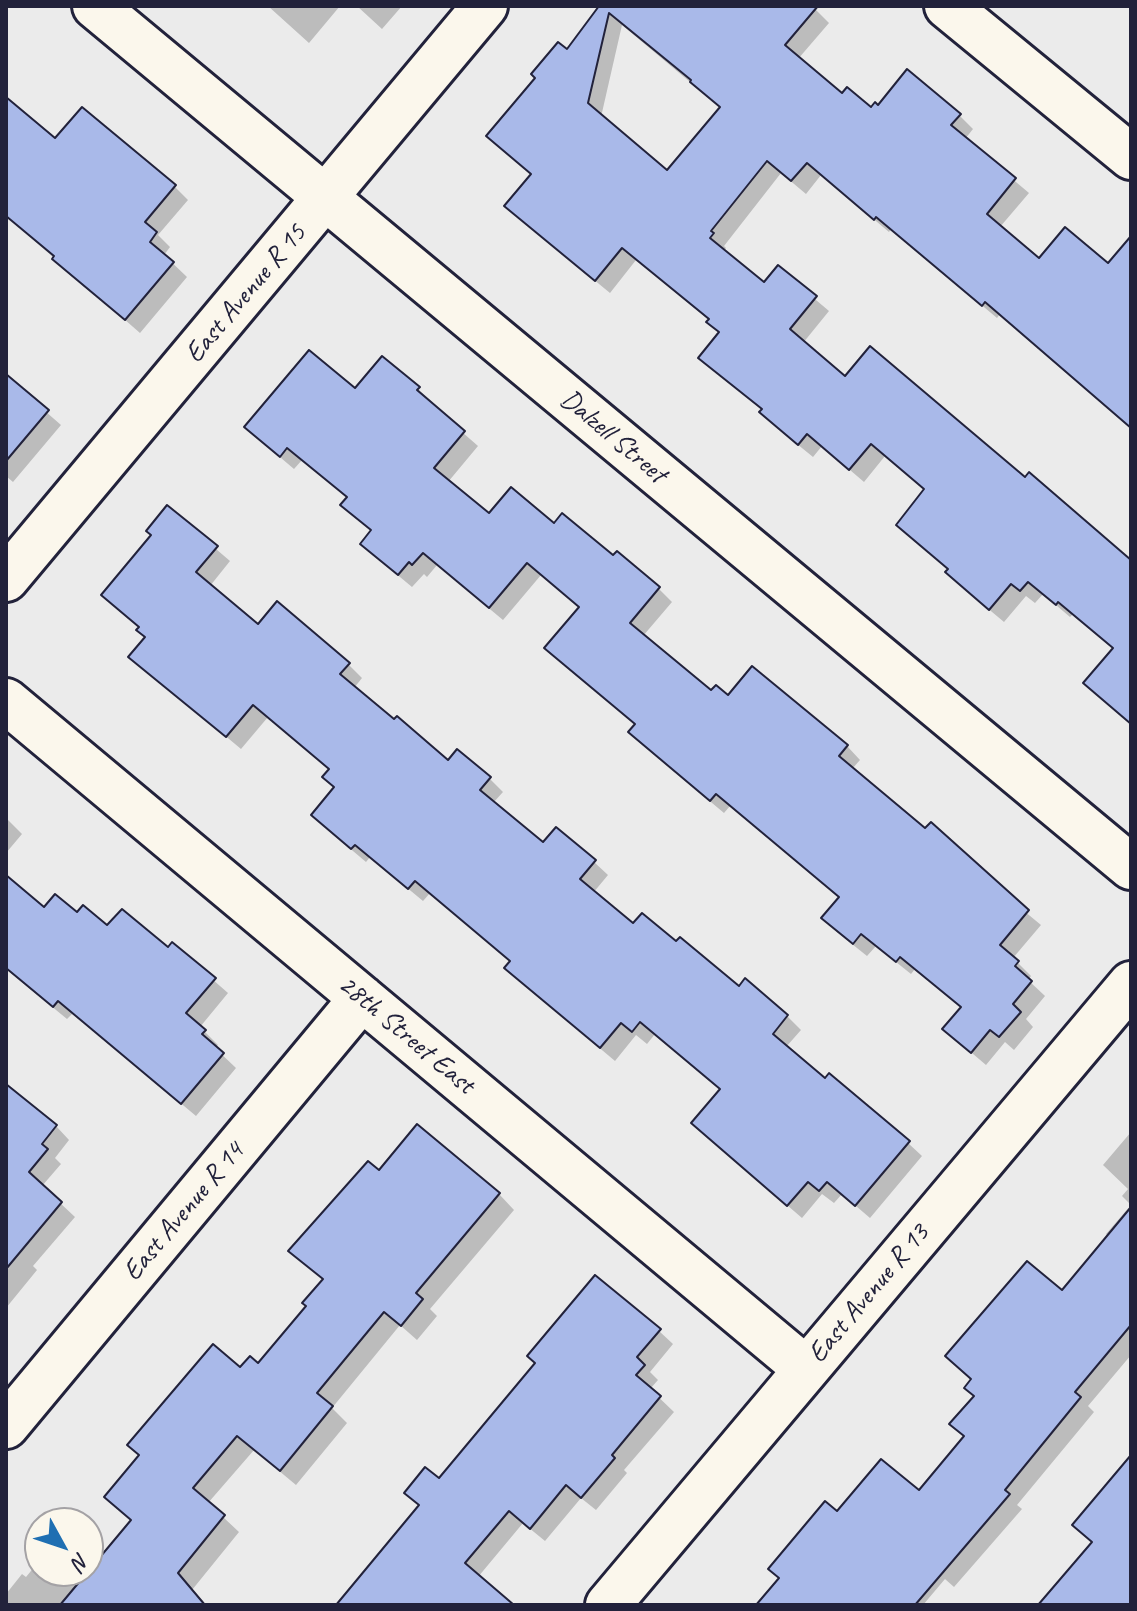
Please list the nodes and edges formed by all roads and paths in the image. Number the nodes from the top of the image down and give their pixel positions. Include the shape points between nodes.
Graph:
1 (95, 6) edge
2 (485, 6) edge
3 (947, 6) edge
4 (1131, 157) edge
5 (326, 199) junction
6 (6, 579) edge
7 (6, 701) edge
8 (1131, 867) edge
9 (1131, 984) edge
10 (362, 998) junction
11 (806, 1369) junction
12 (6, 1426) edge
13 (608, 1605) edge

1 - 5 street, Dalzell Street
2 - 5 street, East Avenue R 15
3 - 4 street
5 - 6 street, East Avenue R 15
5 - 8 street, Dalzell Street
7 - 10 street, 28th Street East
9 - 11 street, East Avenue R 13
10 - 11 street, 28th Street East
10 - 12 street, East Avenue R 14
11 - 13 street, East Avenue R 13

